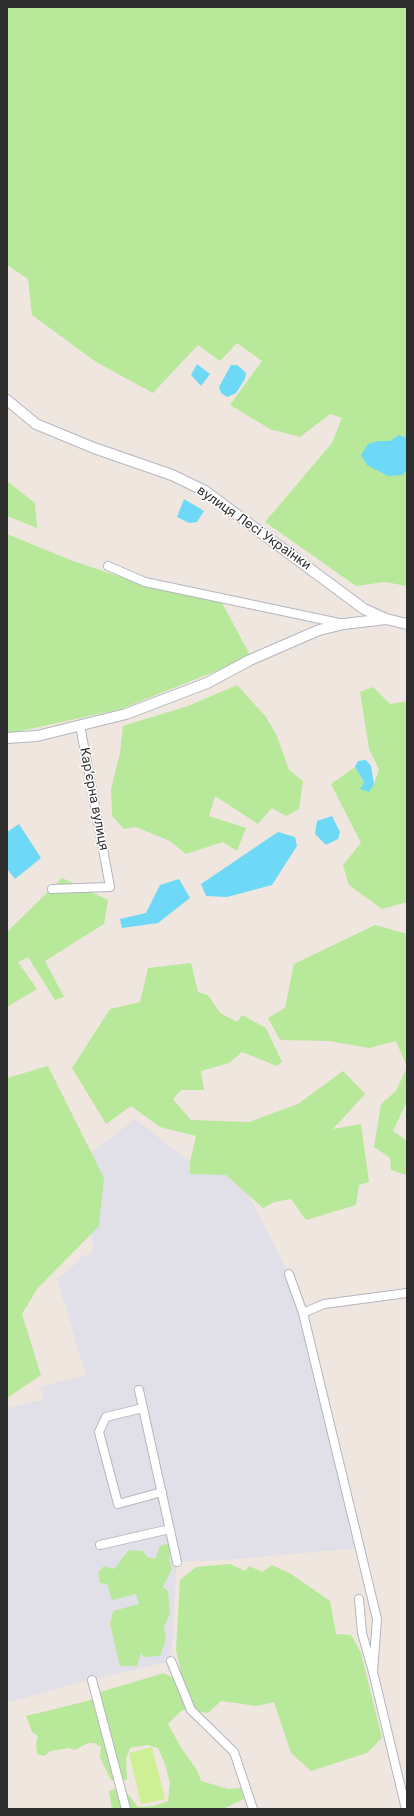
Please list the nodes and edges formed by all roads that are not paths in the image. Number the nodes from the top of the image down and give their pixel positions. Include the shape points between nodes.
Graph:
1 (7, 400) edge
2 (108, 566) dead end
3 (359, 605) junction
4 (386, 620) junction
5 (349, 623) junction
6 (407, 624) edge
7 (80, 725) junction
8 (7, 738) edge
9 (52, 889) dead end
10 (289, 1274) dead end
11 (407, 1293) edge
12 (303, 1313) junction
13 (139, 1390) dead end
14 (143, 1408) junction
15 (162, 1492) junction
16 (170, 1529) junction
17 (100, 1545) dead end
18 (177, 1562) dead end
19 (359, 1599) dead end
20 (171, 1661) dead end
21 (373, 1672) junction
22 (92, 1680) dead end
23 (126, 1809) edge
24 (253, 1809) edge
25 (406, 1809) edge

1 - 3 street, вулиця Лесі Українки via 36,424 94,448 172,475 205,491
2 - 5 street via 145,582
3 - 4 street, вулиця Лесі Українки
3 - 5 street via 358,615
4 - 5 street, вулиця Лесі Українки
4 - 6 street, вулиця Лесі Українки
5 - 7 street, вулиця Лесі Українки via 319,630 257,657 207,683 126,714
7 - 8 street via 37,736
7 - 9 street, Карʼєрна вулиця via 110,887
10 - 12 street
11 - 12 street via 324,1304
12 - 21 street via 377,1619
13 - 14 street
14 - 15 street
14 - 15 street via 106,1417 99,1432 118,1504
15 - 16 street
16 - 17 street
16 - 18 street
19 - 21 street via 362,1633
20 - 24 street via 191,1710 234,1752
21 - 25 street
22 - 23 street

